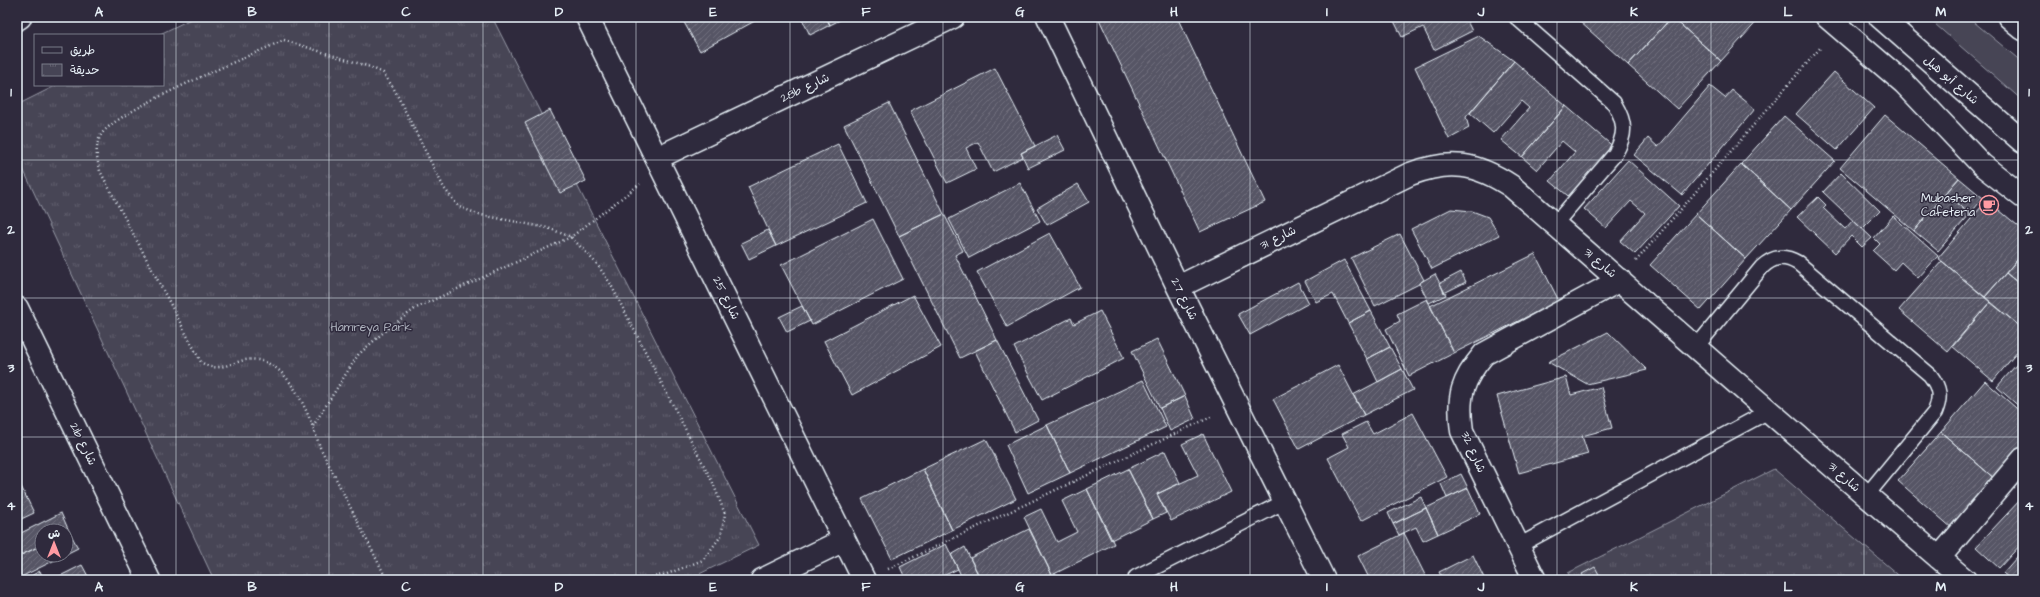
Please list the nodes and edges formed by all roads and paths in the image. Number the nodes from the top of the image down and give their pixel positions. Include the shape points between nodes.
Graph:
1 (20, 17) edge
2 (588, 17) edge
3 (953, 17) edge
4 (1048, 17) edge
5 (1516, 17) edge
6 (1880, 17) edge
7 (2009, 17) edge
8 (17, 18) edge
9 (1833, 22) edge
10 (2023, 29) edge
11 (2023, 142) edge
12 (659, 163) junction
13 (2023, 197) edge
14 (1555, 224) junction
15 (571, 237) junction
16 (1620, 280) junction
17 (1178, 287) junction
18 (17, 308) edge
19 (1697, 346) junction
20 (1236, 405) junction
21 (1769, 411) junction
22 (313, 426) junction
23 (2023, 459) edge
24 (1866, 496) junction
25 (1284, 502) junction
26 (844, 540) junction
27 (1518, 546) junction
28 (1939, 558) junction
29 (1135, 579) edge
30 (149, 580) edge
31 (387, 580) edge
32 (640, 580) edge
33 (762, 580) edge
34 (864, 580) edge
35 (1324, 580) edge
36 (1535, 580) edge
37 (1965, 580) edge

1 - 8 street
2 - 12 street, شارع 25
3 - 12 street, 28b شارع
4 - 17 street, شارع 27
5 - 14 lane via 1614,103 1621,115 1624,128 1622,142 1615,154
6 - 11 street, شارع أبو هيل
7 - 10 street
9 - 13 street via 1904,83 1982,165
9 - 16 path
12 - 15 path
12 - 26 street, شارع 25
14 - 16 street, شارع 31
14 - 17 street, شارع 31 via 1493,174 1473,167 1452,164 1430,167 1410,174
15 - 22 path via 416,308 358,355
15 - 22 path via 548,228 481,215 459,207 444,188 393,87 383,73 284,40 132,110 101,134 96,153 100,171 201,362 213,368 252,359 272,364 292,383
15 - 32 path via 610,282 713,483 725,514 721,536 702,560 667,574
16 - 19 street, شارع 31
16 - 27 street, شارع 32 via 1484,354 1470,370 1461,389 1459,410 1462,431
17 - 20 street, شارع 27
18 - 30 street, 21b شارع
19 - 21 street, شارع 31
19 - 24 lane via 1769,260 1789,258 1930,375 1939,393 1935,412
20 - 25 street, شارع 27
20 - 34 path
21 - 24 street, شارع 31
21 - 27 lane
22 - 31 path via 320,447
23 - 28 street
24 - 28 street, شارع 31
25 - 29 lane
25 - 35 street, شارع 27
26 - 33 street
26 - 34 street, شارع 25
27 - 36 street, شارع 32
28 - 37 street, شارع 31

